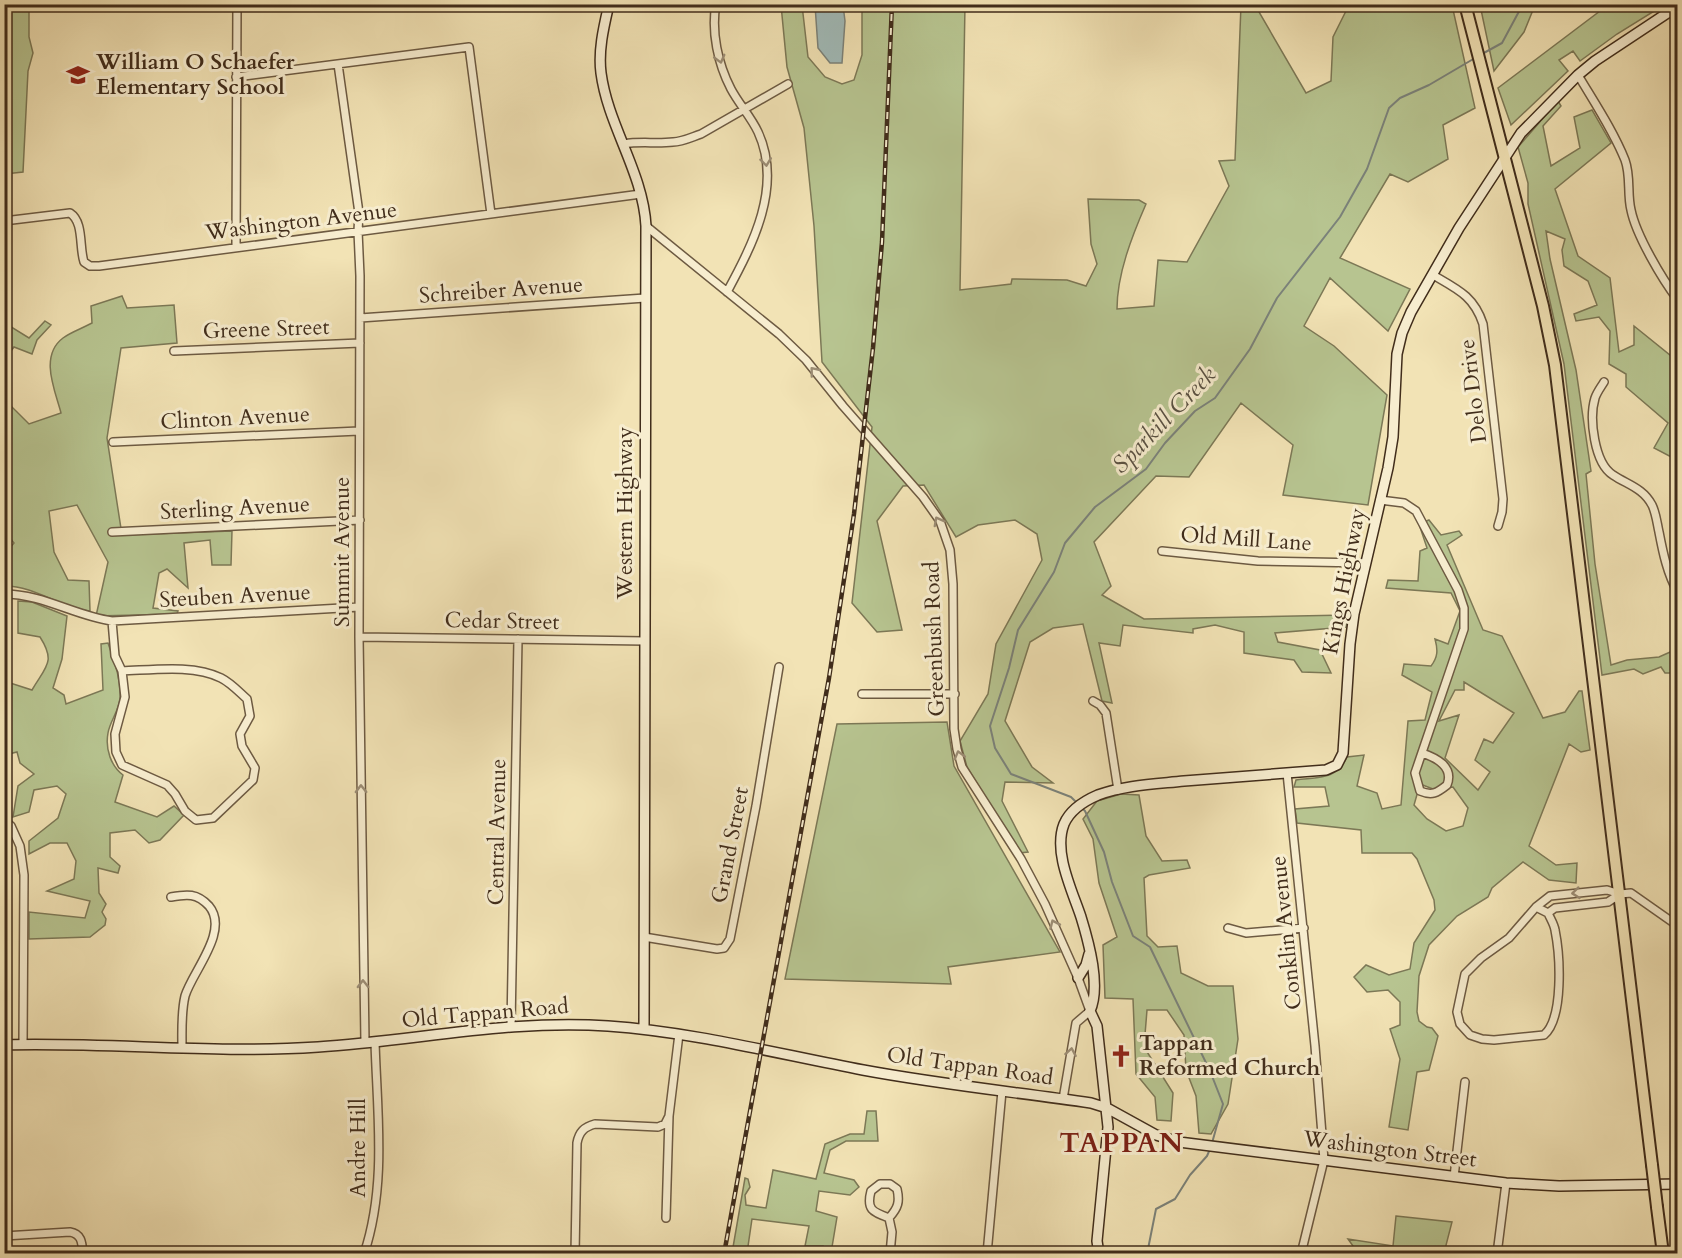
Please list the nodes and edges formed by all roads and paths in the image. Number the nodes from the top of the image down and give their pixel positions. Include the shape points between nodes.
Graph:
1 (237, 4) edge
2 (609, 4) edge
3 (717, 4) edge
4 (1465, 4) edge
5 (1677, 6) edge
6 (338, 64) junction
7 (1578, 75) junction
8 (236, 76) junction
9 (788, 84) dead end
10 (744, 109) junction
11 (624, 144) junction
12 (1504, 156) junction
13 (641, 194) junction
14 (491, 214) junction
15 (4, 221) edge
16 (646, 226) junction
17 (358, 231) junction
18 (236, 247) junction
19 (1432, 275) junction
20 (727, 292) junction
21 (645, 298) junction
22 (1677, 300) edge
23 (360, 318) junction
24 (360, 343) junction
25 (174, 351) dead end
26 (1604, 382) dead end
27 (359, 430) junction
28 (113, 442) dead end
29 (1380, 500) junction
30 (360, 519) junction
31 (1498, 526) dead end
32 (112, 532) dead end
33 (1162, 551) dead end
34 (1365, 563) junction
35 (1677, 593) edge
36 (4, 594) edge
37 (359, 608) junction
38 (112, 621) junction
39 (359, 637) junction
40 (518, 639) junction
41 (645, 641) junction
42 (779, 667) dead end
43 (122, 671) junction
44 (862, 694) dead end
45 (955, 694) junction
46 (1093, 701) dead end
47 (1422, 753) junction
48 (1287, 773) junction
49 (1118, 790) junction
50 (4, 820) edge
51 (1620, 894) junction
52 (171, 897) dead end
53 (1536, 907) junction
54 (1548, 913) junction
55 (1677, 926) edge
56 (1228, 928) dead end
57 (1304, 928) junction
58 (644, 937) junction
59 (1090, 949) junction
60 (1078, 978) junction
61 (1090, 1011) junction
62 (512, 1026) junction
63 (644, 1029) junction
64 (679, 1034) junction
65 (365, 1042) junction
66 (375, 1042) junction
67 (23, 1044) junction
68 (4, 1045) edge
69 (182, 1048) junction
70 (1465, 1082) dead end
71 (1002, 1091) junction
72 (1063, 1099) junction
73 (1107, 1108) junction
74 (669, 1116) junction
75 (1324, 1161) junction
76 (1454, 1177) junction
77 (1506, 1184) junction
78 (1677, 1184) edge
79 (666, 1218) dead end
80 (890, 1218) junction
81 (4, 1236) edge
82 (1100, 1253) edge
83 (83, 1254) edge
84 (364, 1254) edge
85 (575, 1254) edge
86 (890, 1254) edge
87 (987, 1254) edge
88 (1301, 1254) edge
89 (1497, 1254) edge
90 (1663, 1254) edge

1 - 8 street
2 - 11 street, Western Highway via 601,72
3 -> 10 street via 720,62
4 - 12 main road
5 - 7 street, Kings Highway
6 - 8 street
6 - 14 street via 469,47
6 - 17 street, Summit Avenue via 359,213
7 - 12 street, Kings Highway
7 - 22 street via 1626,162 1630,209 1637,228
8 - 18 street
9 - 10 street
10 - 11 street via 687,139
10 -> 20 street via 758,131 768,180 756,233
11 - 13 street, Western Highway
12 - 19 street, Kings Highway
12 - 51 main road via 1555,365
13 - 14 street, Washington Avenue
13 - 16 street, Western Highway
14 - 17 street, Washington Avenue
15 - 18 street, Washington Avenue via 70,213 76,216 84,261 90,266
16 - 20 street, Greenbush Road
16 - 21 street, Western Highway
17 - 18 street, Washington Avenue
17 - 23 street, Summit Avenue
19 - 29 street, Kings Highway via 1402,333 1397,354 1393,438
19 - 31 street, Delo Drive via 1471,299 1483,324 1503,499
45 -> 20 street, Greenbush Road via 953,584 950,550 940,521 806,360
21 - 23 street, Schreiber Avenue
21 - 41 street, Western Highway
23 - 24 street, Summit Avenue
24 - 25 street, Greene Street
24 - 27 street, Summit Avenue
26 - 35 street via 1595,397 1592,415 1601,464 1646,495 1653,508 1668,576
27 - 28 street, Clinton Avenue
27 - 30 street, Summit Avenue
29 - 34 street, Kings Highway
29 - 47 street via 1404,503 1416,511 1464,608 1464,629
30 - 32 street, Sterling Avenue
30 - 37 street, Summit Avenue
33 - 34 street, Old Mill Lane via 1258,561
34 - 48 street, Kings Highway via 1350,645 1343,753 1337,765 1326,770
36 - 38 street, Steuben Avenue via 22,594
37 - 38 street, Steuben Avenue
37 - 39 street, Summit Avenue
38 - 43 street via 114,656
39 - 40 street, Cedar Street
65 -> 39 street, Summit Avenue
40 - 41 street, Cedar Street
40 - 62 street, Central Avenue
41 - 58 street, Western Highway
42 - 58 street, Grand Street via 730,939 724,948 717,949
43 - 43 street via 125,697 114,734 122,765 167,785 196,820 213,818 253,780 255,768 242,746 240,734 250,716 247,699 222,678 203,672
44 - 45 street
60 -> 45 street, Greenbush Road via 1021,859 962,767 954,729
46 - 49 street via 1106,713
47 - 47 street via 1415,773 1420,791 1438,793 1447,785 1448,774 1436,758
48 - 49 street, Kings Highway
48 - 57 street, Conklin Avenue
49 - 59 street, Kings Highway via 1079,805 1064,825 1061,839 1062,855
50 - 67 street via 20,846 24,875
51 -> 53 street via 1607,890 1550,896
51 - 54 street via 1608,903 1555,908
51 - 55 street via 1631,893
51 - 90 main road, bridge
52 - 69 street via 201,897 212,910 215,924 213,940 186,993
53 - 54 street
53 - 54 street via 1509,938 1465,974 1457,1012 1460,1024 1470,1035 1494,1040 1544,1035 1550,1029 1559,988 1555,928
56 - 57 street via 1246,933
57 - 75 street, Conklin Avenue
58 - 63 street, Western Highway
59 - 60 street
59 - 61 street, Kings Highway via 1095,999
60 - 61 street, Greenbush Road
72 -> 61 street via 1076,1023
61 - 73 street, Kings Highway via 1097,1026
62 - 63 street, Old Tappan Road via 576,1024
62 - 66 street, Old Tappan Road
63 - 64 street, Old Tappan Road
64 - 71 street, Old Tappan Road via 862,1070
64 - 74 street
65 - 66 street, Old Tappan Road
65 - 69 street, Old Tappan Road via 267,1049
66 - 84 street, Andre Hill via 379,1183
67 - 68 street, Old Tappan Road
67 - 69 street, Old Tappan Road
70 - 76 street
71 - 72 street, Old Tappan Road
71 - 87 street
72 - 73 street, Old Tappan Road
73 - 75 street, Washington Street via 1156,1135 1179,1142
73 - 82 street, Kings Highway via 1097,1241
74 - 79 street
74 - 85 street via 658,1127 595,1124 579,1135
75 - 76 street, Washington Street
75 - 88 street, Conklin Avenue
76 - 77 street, Washington Street
77 - 78 street, Washington Street
77 - 89 street
80 - 80 street via 898,1208 897,1189 880,1184 871,1191 870,1207
80 - 86 street
81 - 83 street via 76,1233 81,1238

